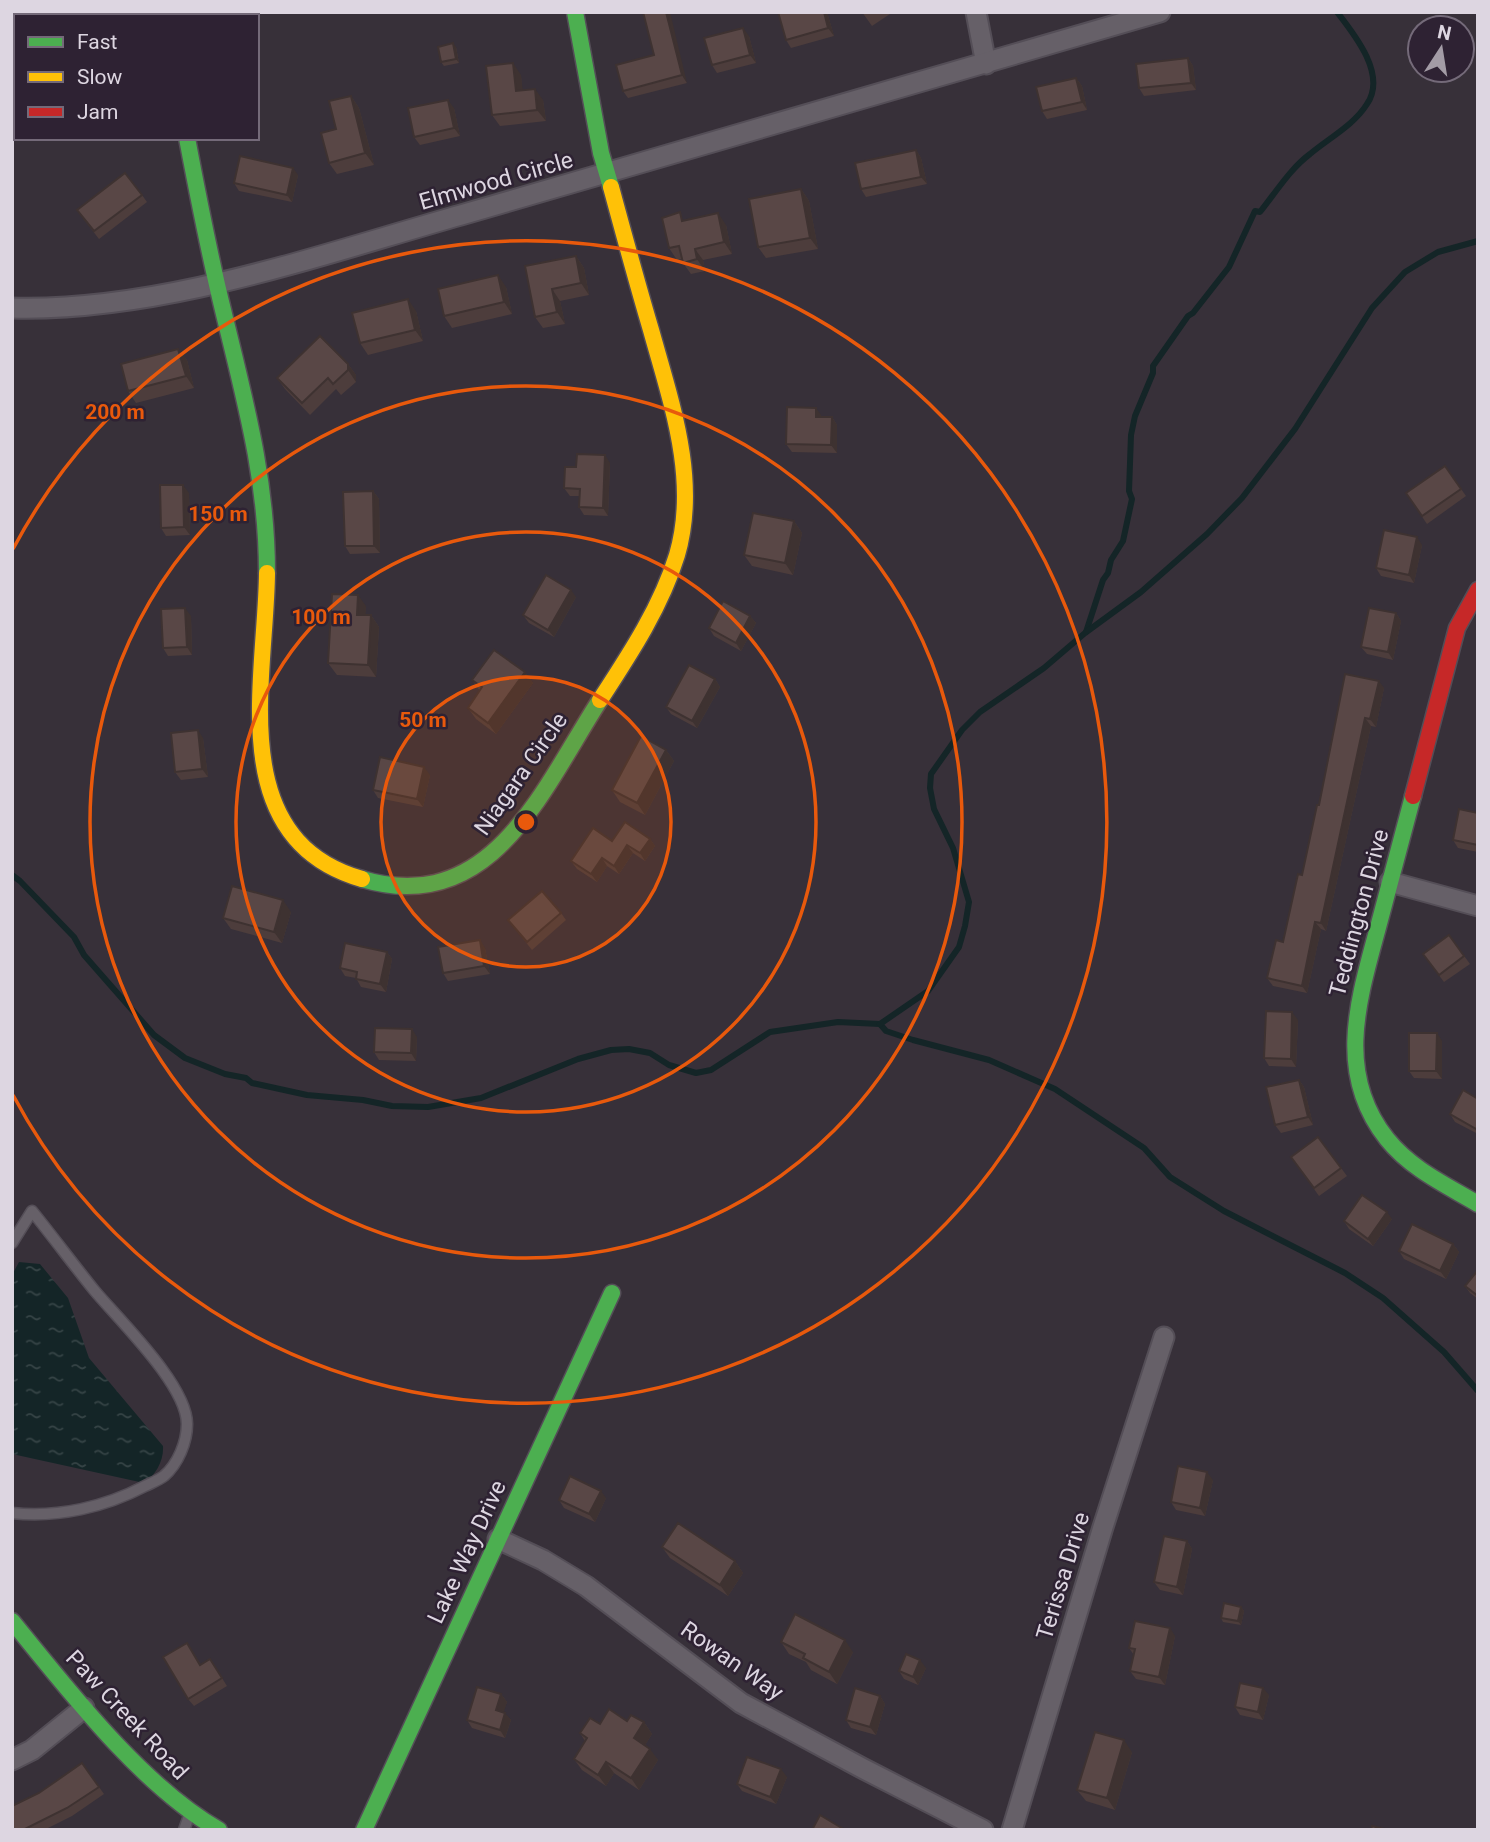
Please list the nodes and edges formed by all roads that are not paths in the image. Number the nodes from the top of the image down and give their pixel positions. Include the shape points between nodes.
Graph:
1 (575, 12) edge
2 (976, 12) edge
3 (1160, 12) edge
4 (986, 64) junction
5 (187, 140) edge
6 (606, 174) junction
7 (216, 282) junction
8 (12, 308) edge
9 (1478, 590) edge
10 (1390, 882) junction
11 (1478, 906) edge
12 (1478, 1204) edge
13 (12, 1243) edge
14 (612, 1293) dead end
15 (1164, 1338) dead end
16 (12, 1513) edge
17 (498, 1539) junction
18 (12, 1621) edge
19 (84, 1708) junction
20 (12, 1760) edge
21 (190, 1812) junction
22 (184, 1830) edge
23 (219, 1830) edge
24 (364, 1830) edge
25 (983, 1830) edge
26 (1012, 1830) edge

1 - 6 street, Niagara Circle
2 - 4 street
3 - 4 street, Elmwood Circle
4 - 6 street, Elmwood Circle
5 - 7 street, Niagara Circle
6 - 7 street, Elmwood Circle
6 - 7 street, Niagara Circle via 676,420 684,463 681,536 661,597 538,798 491,856 444,881 391,886 355,878 315,857 296,840 272,804 258,748 268,580 265,509 251,423
7 - 8 street, Elmwood Circle via 84,307
9 - 10 street, Teddington Drive via 1457,628
10 - 11 street
10 - 12 street, Teddington Drive via 1354,1027 1358,1083 1375,1122 1392,1145 1426,1174
13 - 16 lane via 32,1211 166,1375 187,1422 184,1448 164,1476 134,1492 64,1513
14 - 17 street, Lake Way Drive
15 - 26 street, Terissa Drive
17 - 24 street, Lake Way Drive
17 - 25 street, Rowan Way via 586,1586 741,1703
18 - 19 street, Paw Creek Road
19 - 20 street via 32,1750
19 - 21 street, Paw Creek Road
21 - 22 lane
21 - 23 street, Paw Creek Road

